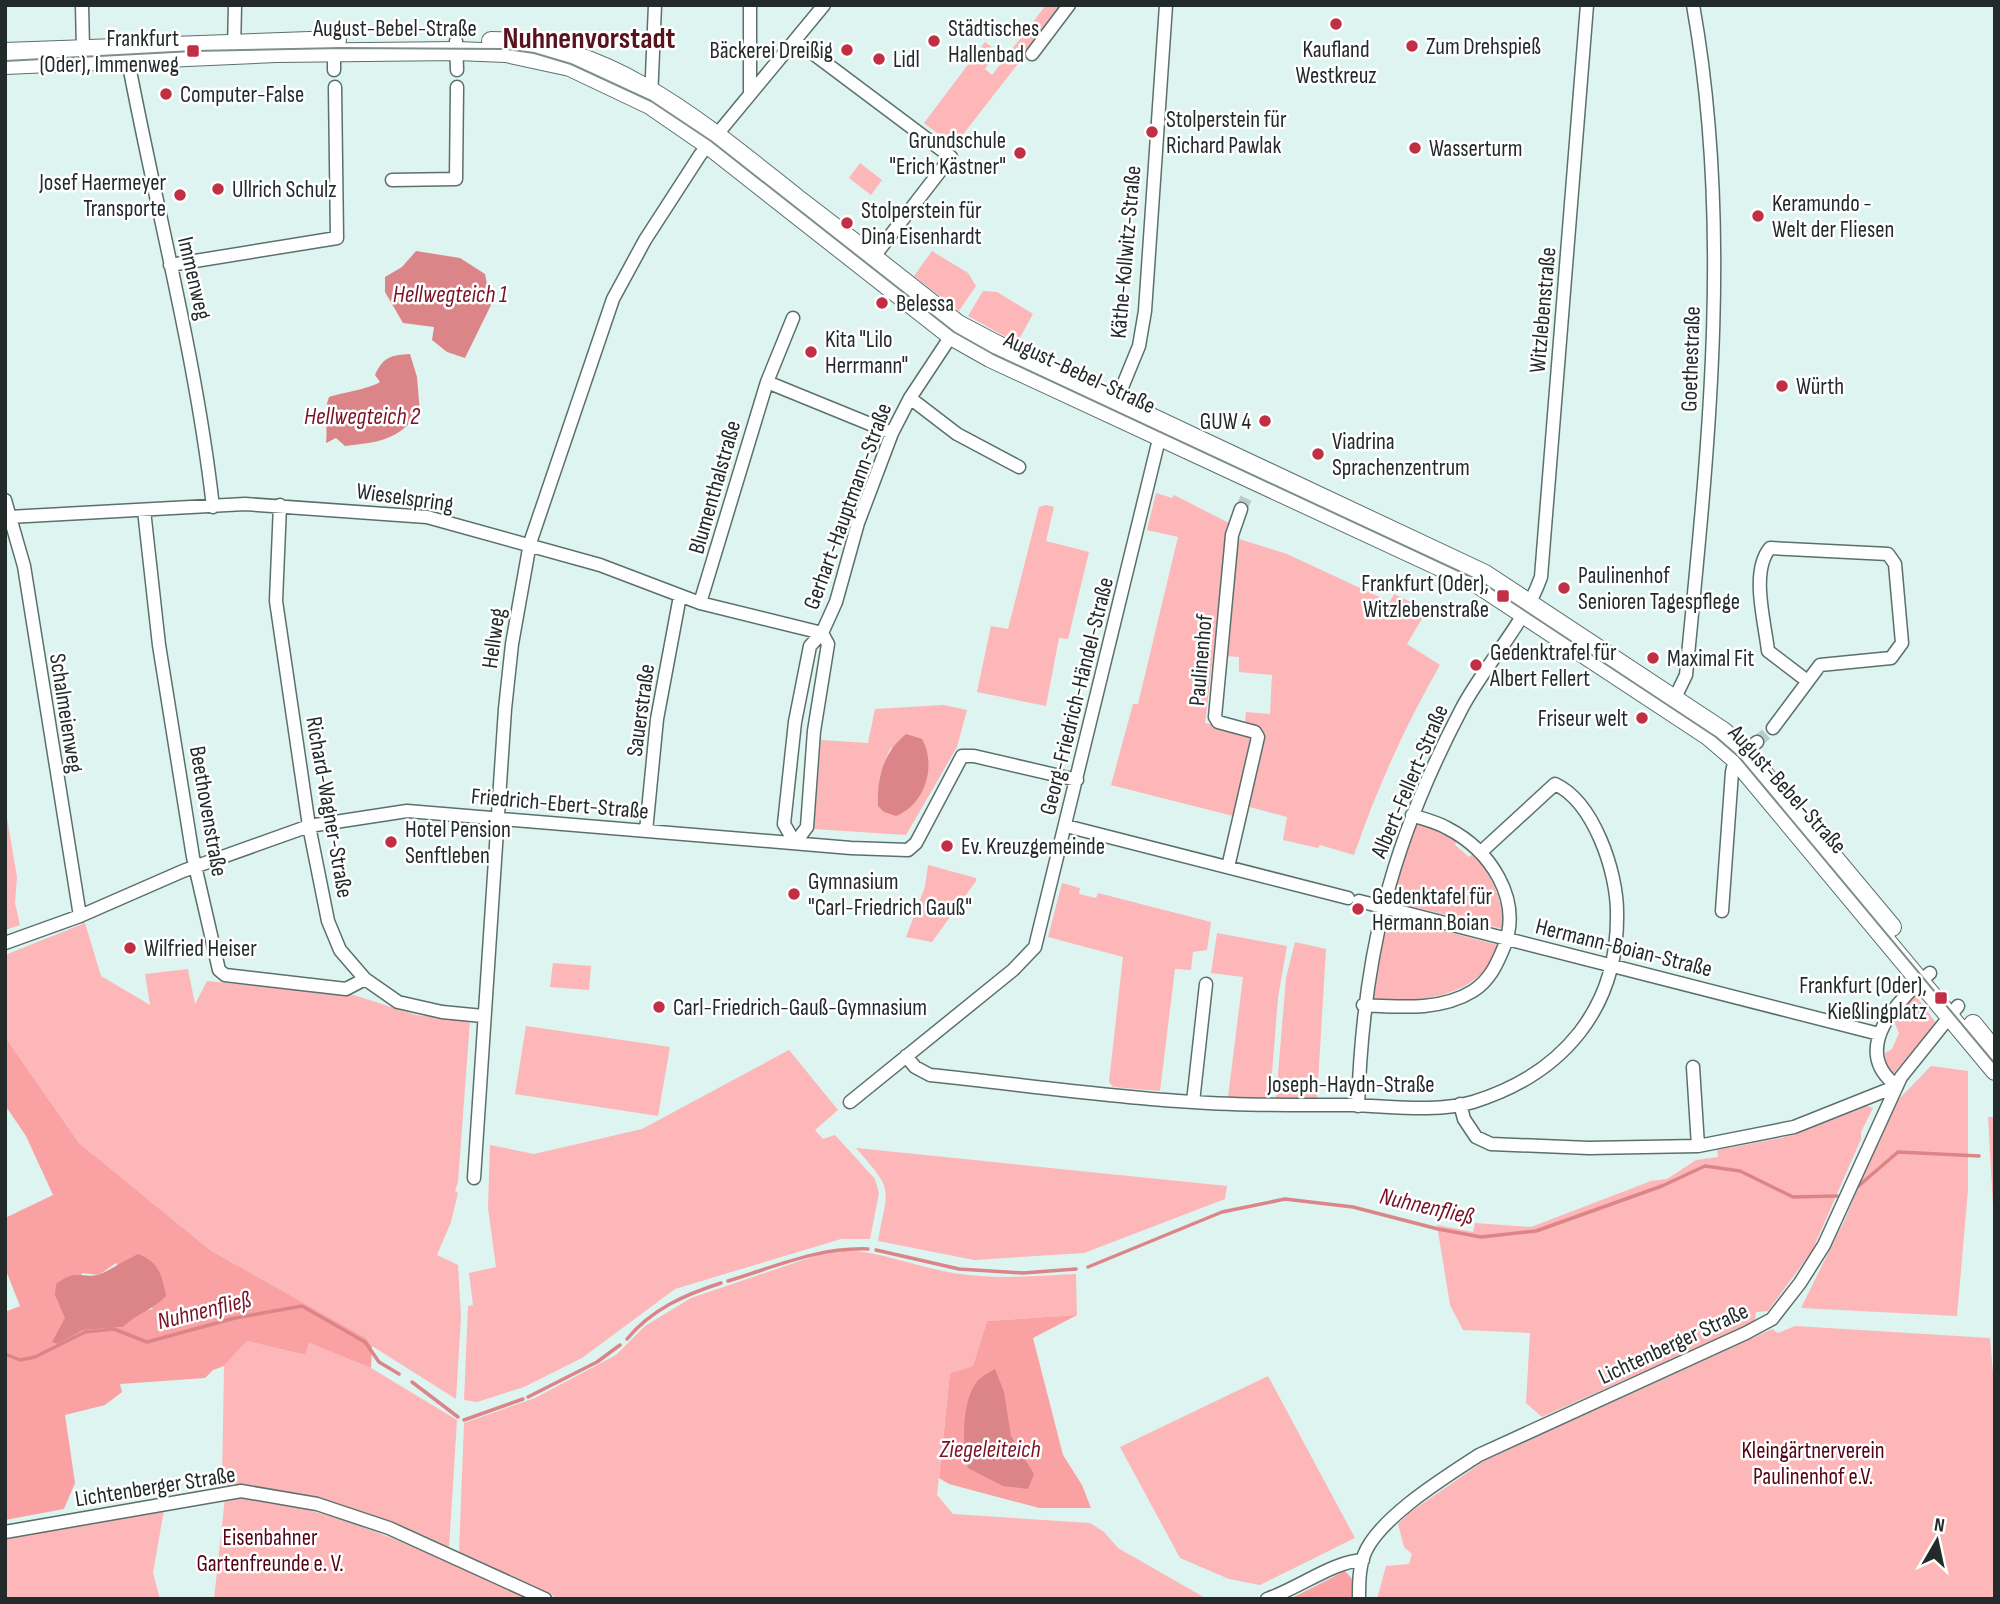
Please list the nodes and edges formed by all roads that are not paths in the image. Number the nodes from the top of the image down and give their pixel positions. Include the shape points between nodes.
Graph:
1 (82, 5) edge
2 (235, 5) edge
3 (655, 5) edge
4 (750, 5) edge
5 (1069, 5) edge
6 (1166, 5) edge
7 (1587, 5) edge
8 (1693, 5) edge
9 (819, 7) edge
10 (795, 40) junction
11 (234, 48) junction
12 (83, 49) junction
13 (5, 52) edge
14 (1032, 54) dead end
15 (128, 60) junction
16 (5, 65) edge
17 (334, 87) dead end
18 (457, 87) dead end
19 (750, 92) junction
20 (651, 98) junction
21 (712, 140) junction
22 (392, 180) dead end
23 (869, 263) junction
24 (170, 265) junction
25 (793, 318) dead end
26 (954, 330) junction
27 (767, 382) junction
28 (909, 398) junction
29 (1114, 407) junction
30 (1161, 429) junction
31 (892, 433) junction
32 (1019, 467) dead end
33 (5, 500) edge
34 (280, 505) junction
35 (213, 507) junction
36 (1241, 509) tunnel mouth
37 (144, 510) junction
38 (9, 517) junction
39 (530, 543) junction
40 (680, 596) junction
41 (701, 603) junction
42 (1528, 608) junction
43 (822, 634) junction
44 (1806, 680) junction
45 (1672, 705) junction
46 (1773, 729) tunnel mouth
47 (1746, 751) junction
48 (1077, 780) junction
49 (1412, 815) junction
50 (497, 819) junction
51 (1066, 826) junction
52 (309, 827) junction
53 (646, 831) junction
54 (795, 843) junction
55 (1481, 852) junction
56 (197, 866) junction
57 (1228, 867) junction
58 (1382, 907) junction
59 (1722, 911) dead end
60 (80, 916) junction
61 (1507, 939) junction
62 (5, 943) edge
63 (1613, 965) junction
64 (1926, 976) junction
65 (365, 979) junction
66 (1206, 984) dead end
67 (1363, 1005) junction
68 (1954, 1011) junction
69 (483, 1016) junction
70 (1880, 1034) junction
71 (1995, 1051) edge
72 (906, 1056) junction
73 (1693, 1067) dead end
74 (1995, 1071) edge
75 (1897, 1086) junction
76 (850, 1102) dead end
77 (1193, 1102) junction
78 (1460, 1104) junction
79 (1358, 1105) junction
80 (1698, 1146) junction
81 (474, 1178) dead end
82 (5, 1532) edge
83 (1363, 1560) junction
84 (545, 1599) edge
85 (1267, 1599) edge
86 (1359, 1599) edge

1 - 12 street
2 - 11 street
3 - 20 street
4 - 19 street
5 - 14 street
6 - 29 street, Käthe-Kollwitz-Straße via 1145,311 1139,346
7 - 42 street, Witzlebenstraße via 1541,577
8 - 45 street, Goethestraße via 1711,150 1712,379 1686,675
9 - 10 street, Hellweg
10 - 19 street, Hellweg
10 - 23 street via 951,157
11 - 12 street, August-Bebel-Straße
11 - 15 street, August-Bebel-Straße
11 - 20 street, August-Bebel-Straße via 334,54 506,53 570,67
12 - 13 street, August-Bebel-Straße
15 - 16 street, August-Bebel-Straße
15 - 24 street, Immenweg
17 - 24 street via 337,239
18 - 22 street via 456,178
19 - 21 street, Hellweg
20 - 21 street, August-Bebel-Straße
21 - 23 street, August-Bebel-Straße
21 - 39 street, Hellweg via 645,240 613,299
23 - 26 street, August-Bebel-Straße
24 - 35 street, Immenweg via 190,351
25 - 27 street, Blumenthalstraße
26 - 28 street, Gerhart-Hauptmann-Straße
26 - 29 street, August-Bebel-Straße
27 - 31 street
27 - 41 street, Blumenthalstraße
28 - 31 street, Gerhart-Hauptmann-Straße
28 - 32 street via 957,435
29 - 30 street, August-Bebel-Straße
30 - 42 street, August-Bebel-Straße via 1255,481 1485,574
30 - 48 street, Georg-Friedrich-Händel-Straße
31 - 43 street, Gerhart-Hauptmann-Straße
33 - 38 street, Schalmeienweg
34 - 35 street, Wieselspring
34 - 39 street, Wieselspring via 426,517
34 - 52 street, Richard-Wagner-Straße via 276,601
35 - 37 street, Wieselspring
36 - 57 street, Paulinenhof via 1232,535 1215,717 1258,737
37 - 38 street, Wieselspring
37 - 56 street, Beethovenstraße via 159,645
38 - 60 street, Schalmeienweg via 24,566
39 - 40 street, Wieselspring
39 - 50 street, Hellweg via 511,651
40 - 41 street, Wieselspring
40 - 53 street, Sauerstraße via 657,719
41 - 43 street, Wieselspring
42 - 45 street, August-Bebel-Straße
42 - 49 street, Albert-Fellert-Straße via 1469,695
43 - 54 street, Gerhart-Hauptmann-Straße via 828,644 814,731 807,827
43 - 54 street, Gerhart-Hauptmann-Straße via 810,646 793,733 784,824
44 - 44 street via 1820,664 1891,657 1902,643 1895,564 1888,554 1770,548 1764,556 1760,579 1768,651
44 - 46 street
45 - 47 street, August-Bebel-Straße via 1723,731
47 - 59 street
47 - 64 street, August-Bebel-Straße
47 - 64 street, August-Bebel-Straße via 1776,777
48 - 51 street, Georg-Friedrich-Händel-Straße
48 - 54 street, Friedrich-Ebert-Straße via 962,756 908,850
49 - 55 street via 1447,827
49 - 58 street, Albert-Fellert-Straße
50 - 52 street, Friedrich-Ebert-Straße via 407,811
50 - 53 street, Friedrich-Ebert-Straße
50 - 69 street, Hellweg
51 - 57 street, Hermann-Boian-Straße
51 - 72 street, Georg-Friedrich-Händel-Straße via 1039,937 1030,956
52 - 56 street, Friedrich-Ebert-Straße
52 - 65 street, Richard-Wagner-Straße via 328,921 340,950
53 - 54 street, Friedrich-Ebert-Straße
55 - 61 street via 1505,892 1510,917
55 - 63 street via 1555,784 1564,788 1588,816 1610,864 1617,900
56 - 60 street, Friedrich-Ebert-Straße
56 - 65 street, Beethovenstraße via 219,970 225,975 346,989
57 - 58 street, Hermann-Boian-Straße
58 - 61 street, Hermann-Boian-Straße
58 - 67 street, Albert-Fellert-Straße
60 - 62 street, Friedrich-Ebert-Straße
61 - 63 street, Hermann-Boian-Straße
61 - 67 street via 1496,967 1473,990 1426,1006
63 - 70 street, Hermann-Boian-Straße
63 - 78 street via 1586,1024 1557,1058 1513,1086
64 - 68 street, August-Bebel-Straße
64 - 70 street via 1895,1005
65 - 69 street, Richard-Wagner-Straße via 398,1002
66 - 77 street
67 - 79 street, Albert-Fellert-Straße
68 - 71 street, August-Bebel-Straße
68 - 74 street, August-Bebel-Straße
68 - 75 street, Lichtenberger Straße
69 - 81 street, Hellweg
70 - 75 street via 1878,1060 1883,1076
72 - 76 street, Georg-Friedrich-Händel-Straße
72 - 77 street, Joseph-Haydn-Straße via 930,1075
73 - 80 street
75 - 80 street, Joseph-Haydn-Straße via 1794,1127
75 - 83 street, Lichtenberger Straße via 1824,1245 1772,1319 1479,1455 1407,1506 1373,1541
77 - 79 street, Joseph-Haydn-Straße
78 - 79 street, Joseph-Haydn-Straße
78 - 80 street, Joseph-Haydn-Straße via 1476,1136 1491,1144
82 - 84 street, Lichtenberger Straße via 241,1491 317,1504 389,1528
83 - 85 street via 1343,1563
83 - 86 street, Lichtenberger Straße

